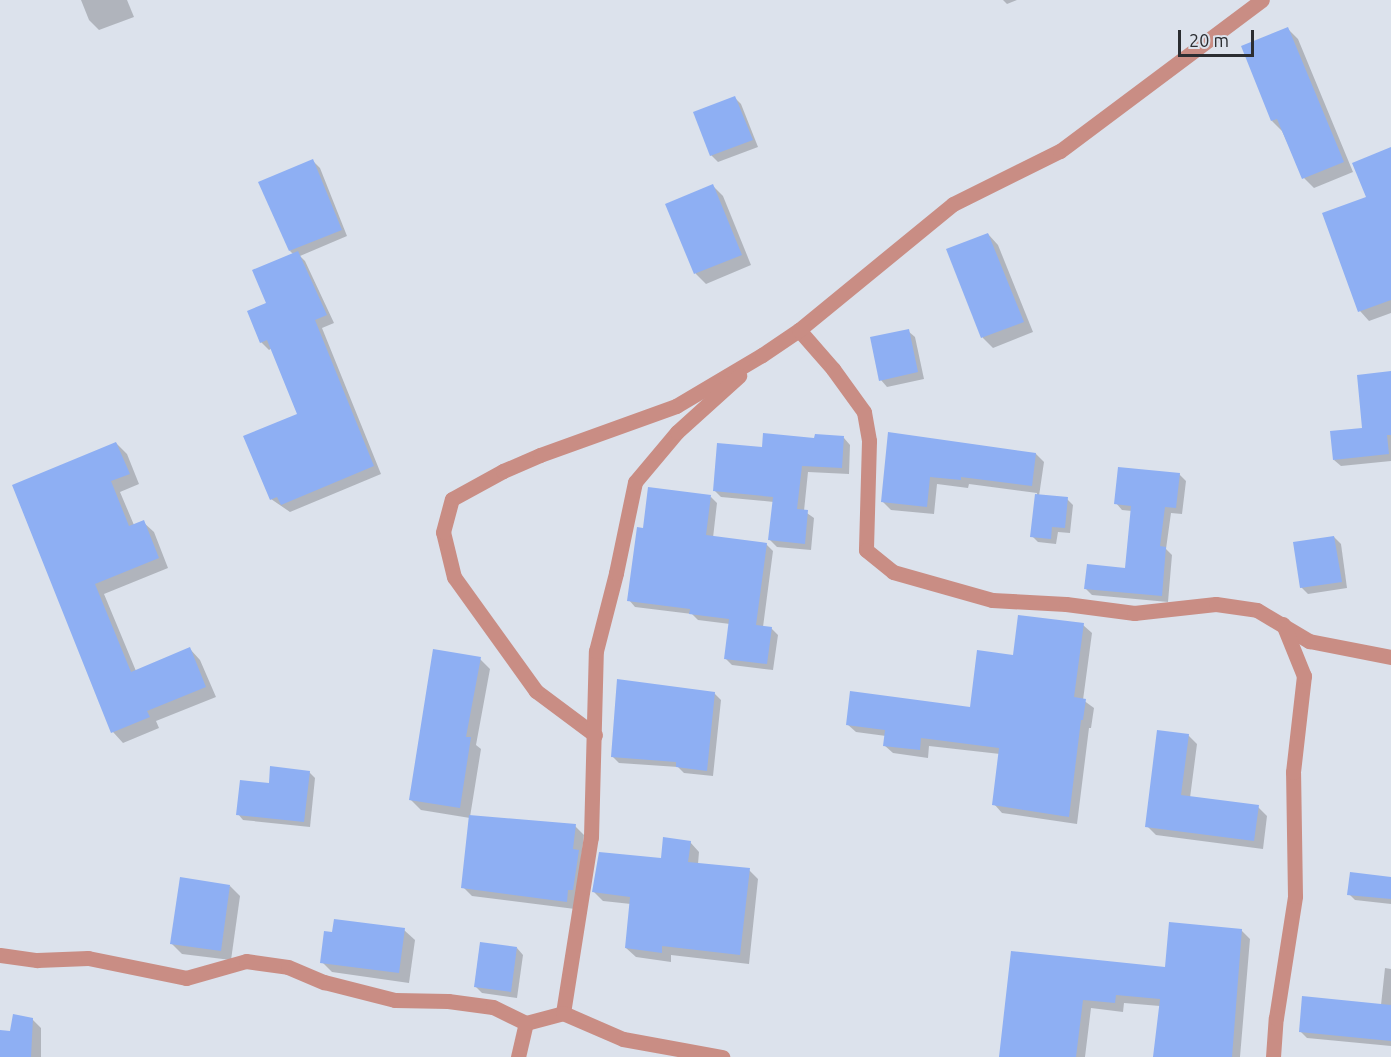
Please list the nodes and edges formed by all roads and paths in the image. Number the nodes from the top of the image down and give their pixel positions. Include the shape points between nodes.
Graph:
1 (1262, 0) edge
2 (799, 330) junction
3 (762, 355) junction
4 (1282, 624) junction
5 (1391, 657) edge
6 (595, 735) junction
7 (0, 955) edge
8 (562, 1013) junction
9 (526, 1023) junction
10 (518, 1057) edge
11 (722, 1057) edge
12 (1273, 1057) edge

1 - 2 street via 1060,151 953,204
2 - 3 street
2 - 4 street via 864,412 869,441 866,550 892,572 992,600 1134,613 1216,604 1257,610
3 - 6 street via 677,432 635,482 596,651
3 - 6 street via 676,406 540,455 452,499 443,531 454,577 536,691
4 - 5 street via 1309,641
4 - 12 street via 1304,676 1293,772 1295,896
6 - 8 street via 591,837
7 - 9 street via 37,960 88,958 186,978 246,961 288,967 324,982 395,1000 493,1007
8 - 9 street
8 - 11 street via 623,1039
9 - 10 street

